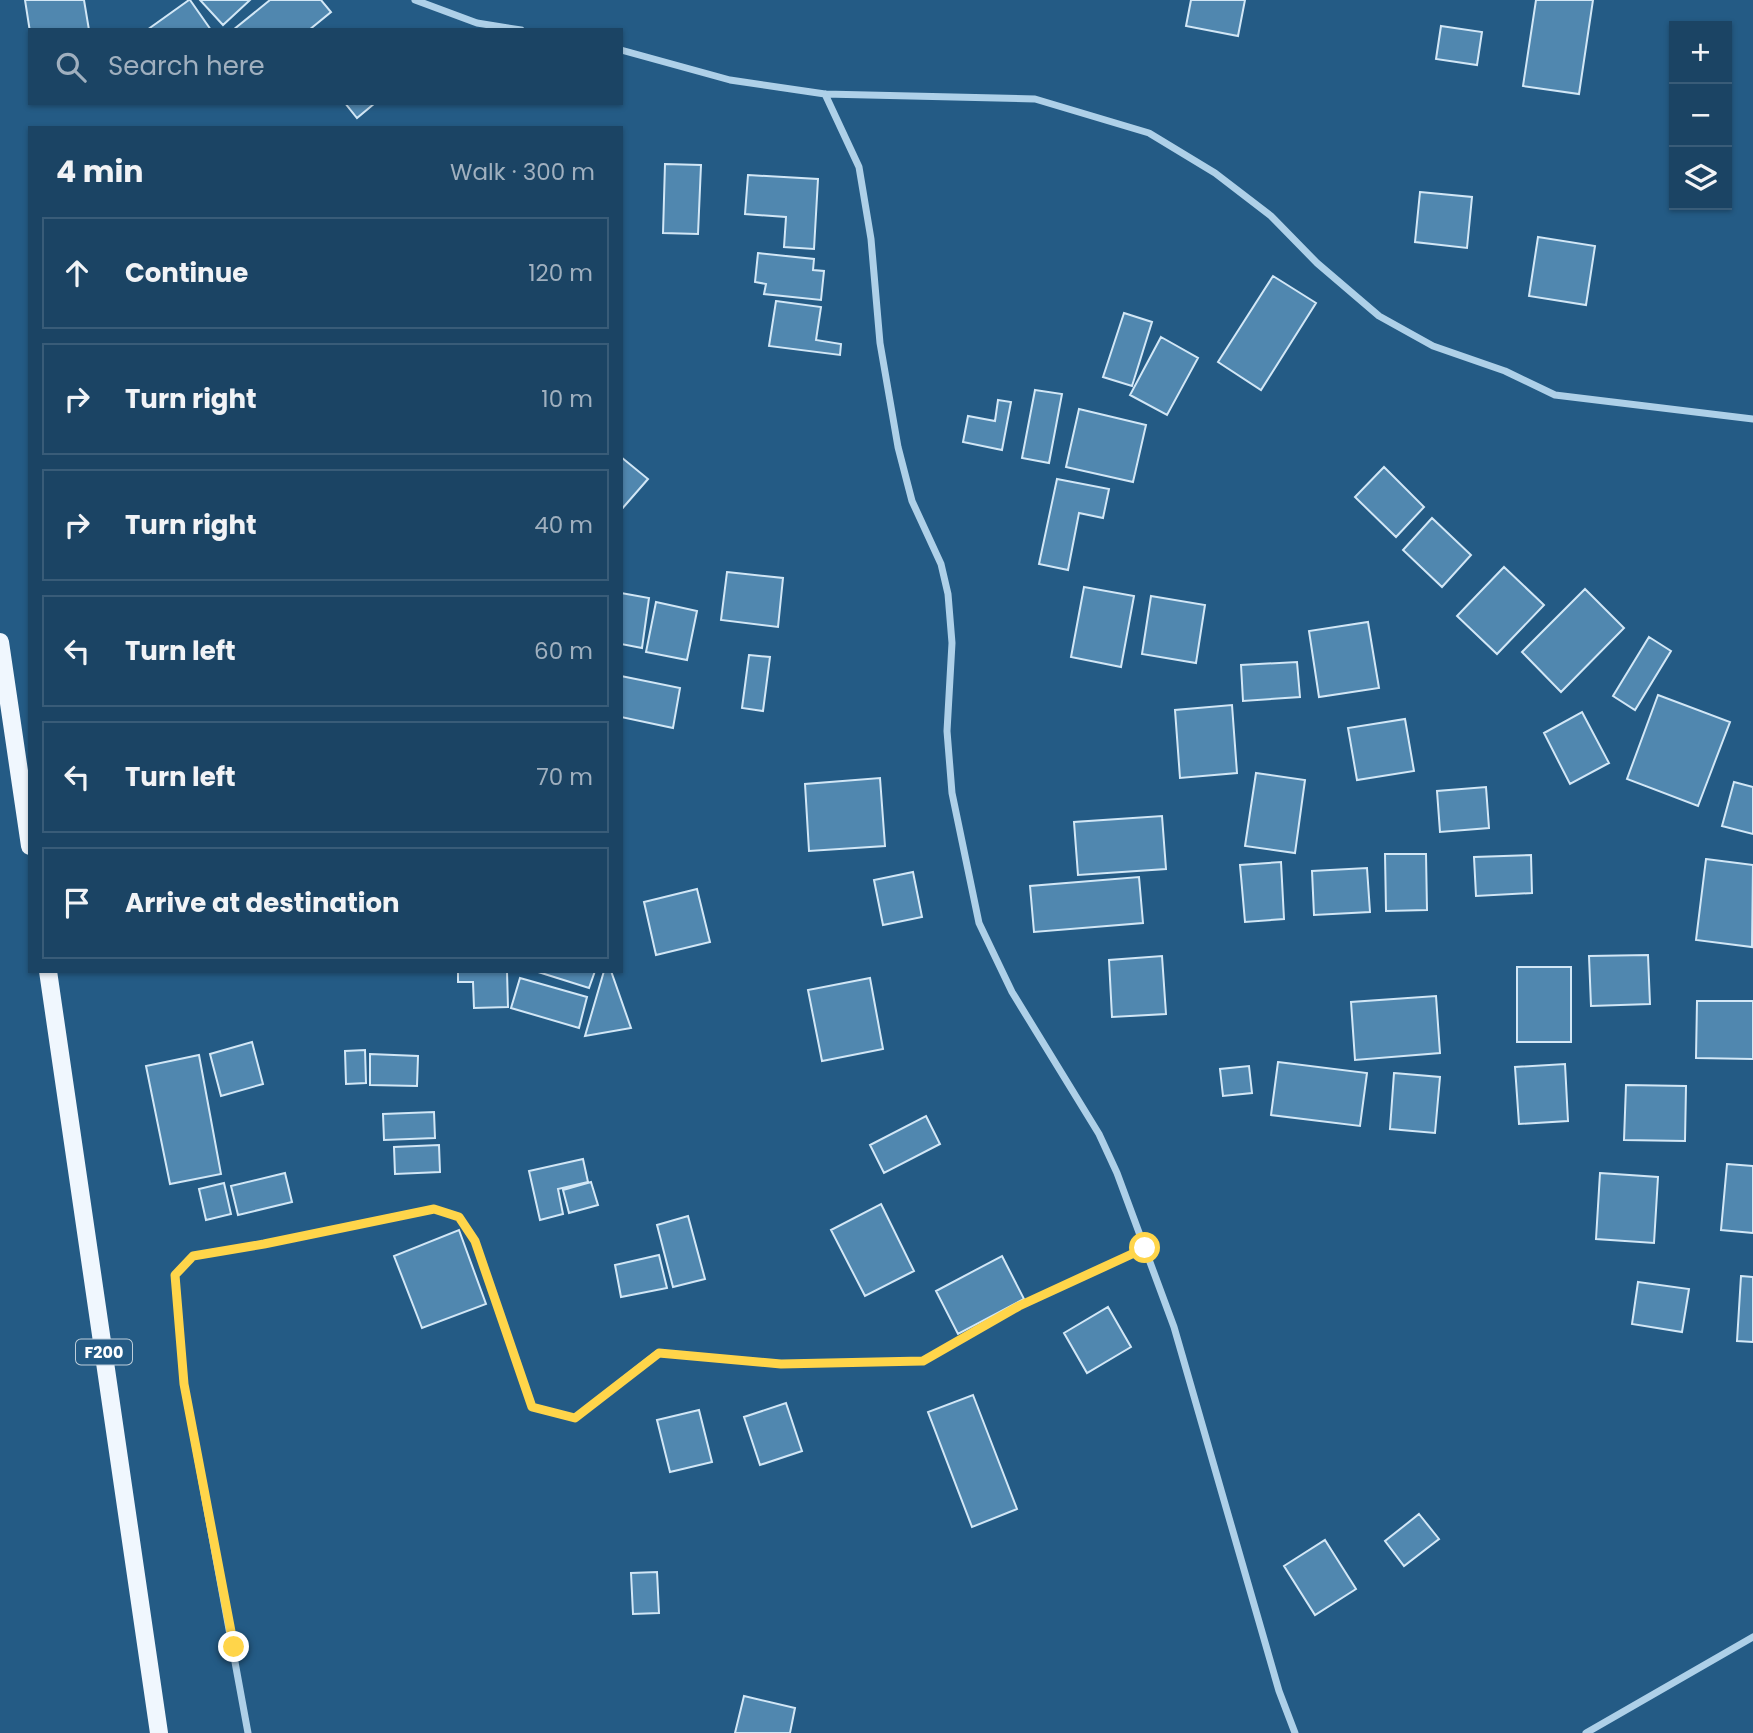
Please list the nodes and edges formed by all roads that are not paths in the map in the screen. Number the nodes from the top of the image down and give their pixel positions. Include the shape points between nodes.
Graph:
1 (415, 0) edge
2 (508, 28) edge
3 (623, 51) edge
4 (825, 94) junction
5 (1753, 419) edge
6 (0, 642) edge
7 (28, 832) edge
8 (48, 973) edge
9 (1145, 1248) junction
10 (1753, 1637) edge
11 (159, 1733) edge
12 (248, 1733) edge
13 (1295, 1733) edge
14 (1586, 1733) edge

1 - 2 street via 477,23
3 - 4 street via 730,80
4 - 5 street via 1035,99 1149,133 1215,173 1271,216 1379,316 1433,346 1505,371 1555,395
4 - 9 street via 859,167 898,447 912,501 941,564 948,594 952,643 947,731 952,793 979,923 1012,992 1099,1135
6 - 7 main road
8 - 11 main road, F200
9 - 12 street via 1019,1306 923,1361 781,1364 659,1353 575,1418 532,1407 475,1241 459,1217 434,1209 193,1256 175,1275 184,1384
9 - 13 street via 1174,1327
10 - 14 street

